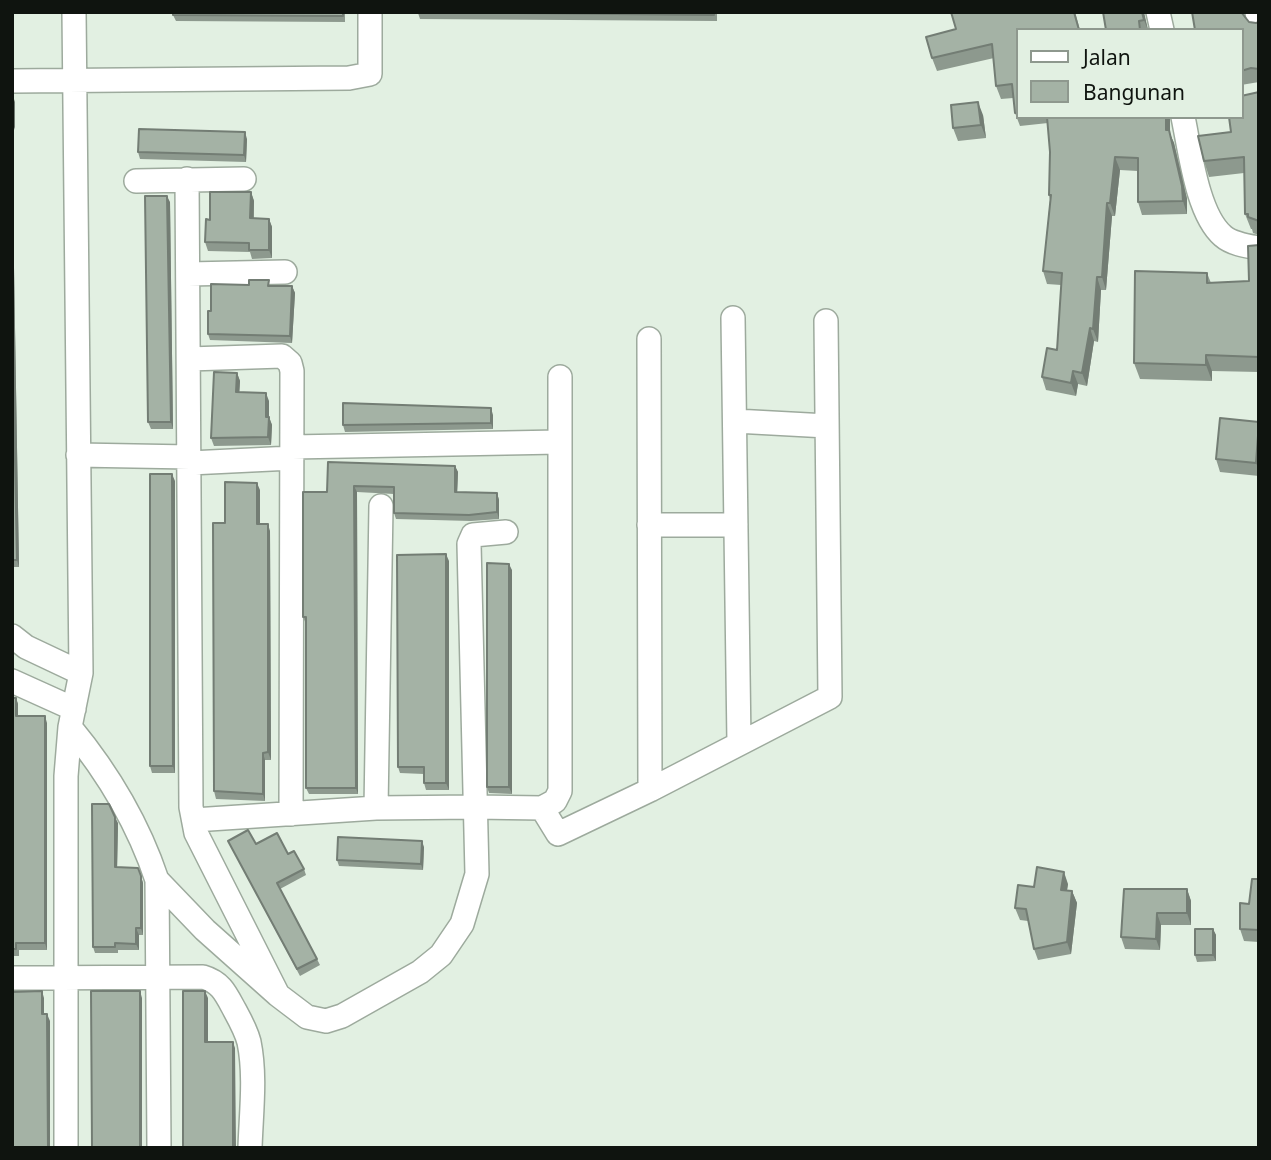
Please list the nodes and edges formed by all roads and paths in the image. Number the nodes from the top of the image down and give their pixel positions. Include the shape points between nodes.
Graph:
1 (74, 12) edge
2 (370, 12) edge
3 (1257, 12) edge
4 (1259, 22) edge
5 (75, 80) junction
6 (12, 81) edge
7 (1183, 119) edge
8 (187, 179) junction
9 (243, 179) dead end
10 (136, 181) dead end
11 (1259, 248) edge
12 (285, 272) dead end
13 (188, 274) junction
14 (733, 318) dead end
15 (826, 321) dead end
16 (649, 339) dead end
17 (189, 359) junction
18 (560, 377) dead end
19 (735, 421) junction
20 (827, 426) junction
21 (559, 442) junction
22 (292, 452) junction
23 (78, 455) junction
24 (190, 460) junction
25 (381, 506) dead end
26 (649, 525) junction
27 (736, 525) junction
28 (506, 533) dead end
29 (12, 636) edge
30 (81, 673) junction
31 (12, 681) edge
32 (72, 718) junction
33 (739, 743) junction
34 (650, 790) junction
35 (475, 807) junction
36 (376, 808) junction
37 (542, 808) junction
38 (291, 814) junction
39 (194, 820) junction
40 (157, 880) junction
41 (12, 978) edge
42 (66, 978) junction
43 (159, 978) junction
44 (278, 995) junction
45 (66, 1148) edge
46 (159, 1148) edge
47 (250, 1148) edge

1 - 5 street
2 - 5 street via 370,74 349,78
3 - 4 street
5 - 6 street
5 - 23 street
7 - 11 street via 1204,207 1213,224 1223,237
8 - 9 street
8 - 10 street
8 - 13 street
12 - 13 street
13 - 17 street
14 - 19 street
15 - 20 street
16 - 26 street
17 - 22 street via 286,359 292,371
17 - 24 street
18 - 21 street
19 - 20 street
19 - 27 street
20 - 33 street via 830,697
21 - 22 street
21 - 37 street via 560,791 555,801
22 - 24 street
22 - 38 street
23 - 24 street
23 - 30 street
24 - 39 street
25 - 36 street
26 - 27 street
26 - 34 street
27 - 33 street
28 - 35 street via 473,535 469,544
29 - 30 street
30 - 32 street
31 - 32 street
32 - 40 street via 128,810
32 - 42 street via 66,776
33 - 34 street
34 - 37 street via 558,834
35 - 36 street
35 - 37 street
35 - 44 street via 477,874 462,924 441,955 420,972 326,1021 307,1017
36 - 38 street
38 - 39 street
39 - 44 street via 221,887
40 - 43 street
40 - 44 street
41 - 42 street
42 - 43 street
42 - 45 street
43 - 46 street
43 - 47 street via 216,981 236,1012 251,1061

